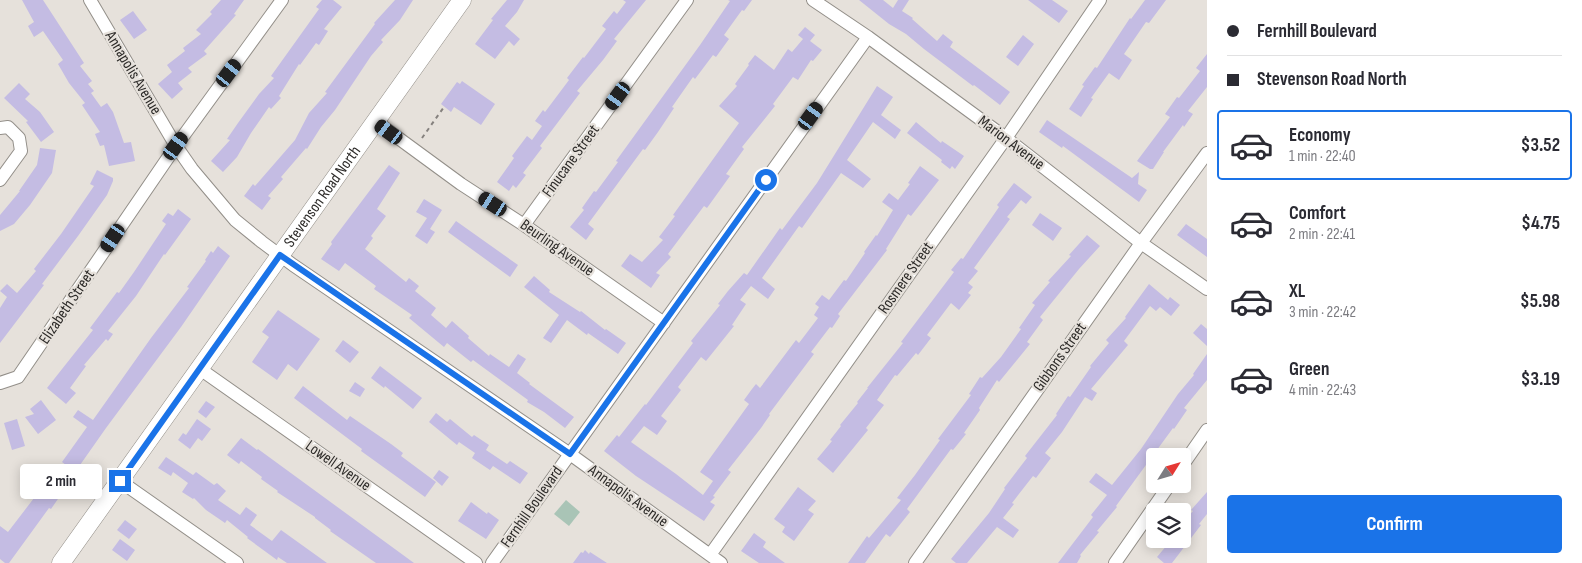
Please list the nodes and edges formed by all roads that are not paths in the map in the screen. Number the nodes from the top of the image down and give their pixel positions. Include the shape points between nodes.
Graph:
1 (282, 0) edge
2 (462, 0) edge
3 (687, 0) edge
4 (813, 0) edge
5 (1100, 0) edge
6 (95, 3) edge
7 (868, 37) junction
8 (375, 122) junction
9 (0, 128) edge
10 (1006, 138) junction
11 (176, 146) junction
12 (1207, 153) edge
13 (0, 180) edge
14 (524, 225) junction
15 (1141, 243) junction
16 (280, 255) junction
17 (1207, 289) edge
18 (664, 323) junction
19 (200, 369) junction
20 (0, 383) edge
21 (1207, 430) edge
22 (1191, 453) edge
23 (570, 454) junction
24 (120, 481) junction
25 (1164, 493) edge
26 (710, 555) junction
27 (61, 563) edge
28 (237, 563) edge
29 (476, 563) edge
30 (492, 563) edge
31 (721, 563) edge
32 (915, 563) edge
33 (1115, 563) edge

1 - 11 street, Elizabeth Street
2 - 8 main road, Stevenson Road North
3 - 14 street, Finucane Street
4 - 7 street, Marion Avenue
5 - 10 street, Rosmere Street
6 - 11 street, Annapolis Avenue
7 - 10 street, Marion Avenue
7 - 18 street, Fernhill Boulevard
8 - 14 street, Beurling Avenue
8 - 16 main road, Stevenson Road North
9 - 13 street via 8,127 19,138 21,151
10 - 15 street, Marion Avenue
10 - 26 street, Rosmere Street
11 - 16 street, Annapolis Avenue via 235,220
11 - 20 street, Elizabeth Street via 18,377
12 - 15 street, Gibbons Street
14 - 18 street, Beurling Avenue
15 - 17 street, Marion Avenue
15 - 32 street, Gibbons Street
16 - 19 main road, Stevenson Road North
16 - 23 street, Annapolis Avenue
18 - 23 street, Fernhill Boulevard
19 - 24 main road, Stevenson Road North
19 - 29 street, Lowell Avenue
21 - 22 street
23 - 26 street, Annapolis Avenue
23 - 30 street, Fernhill Boulevard
24 - 27 main road, Stevenson Road North
24 - 28 street
25 - 33 street
26 - 31 street, Annapolis Avenue

